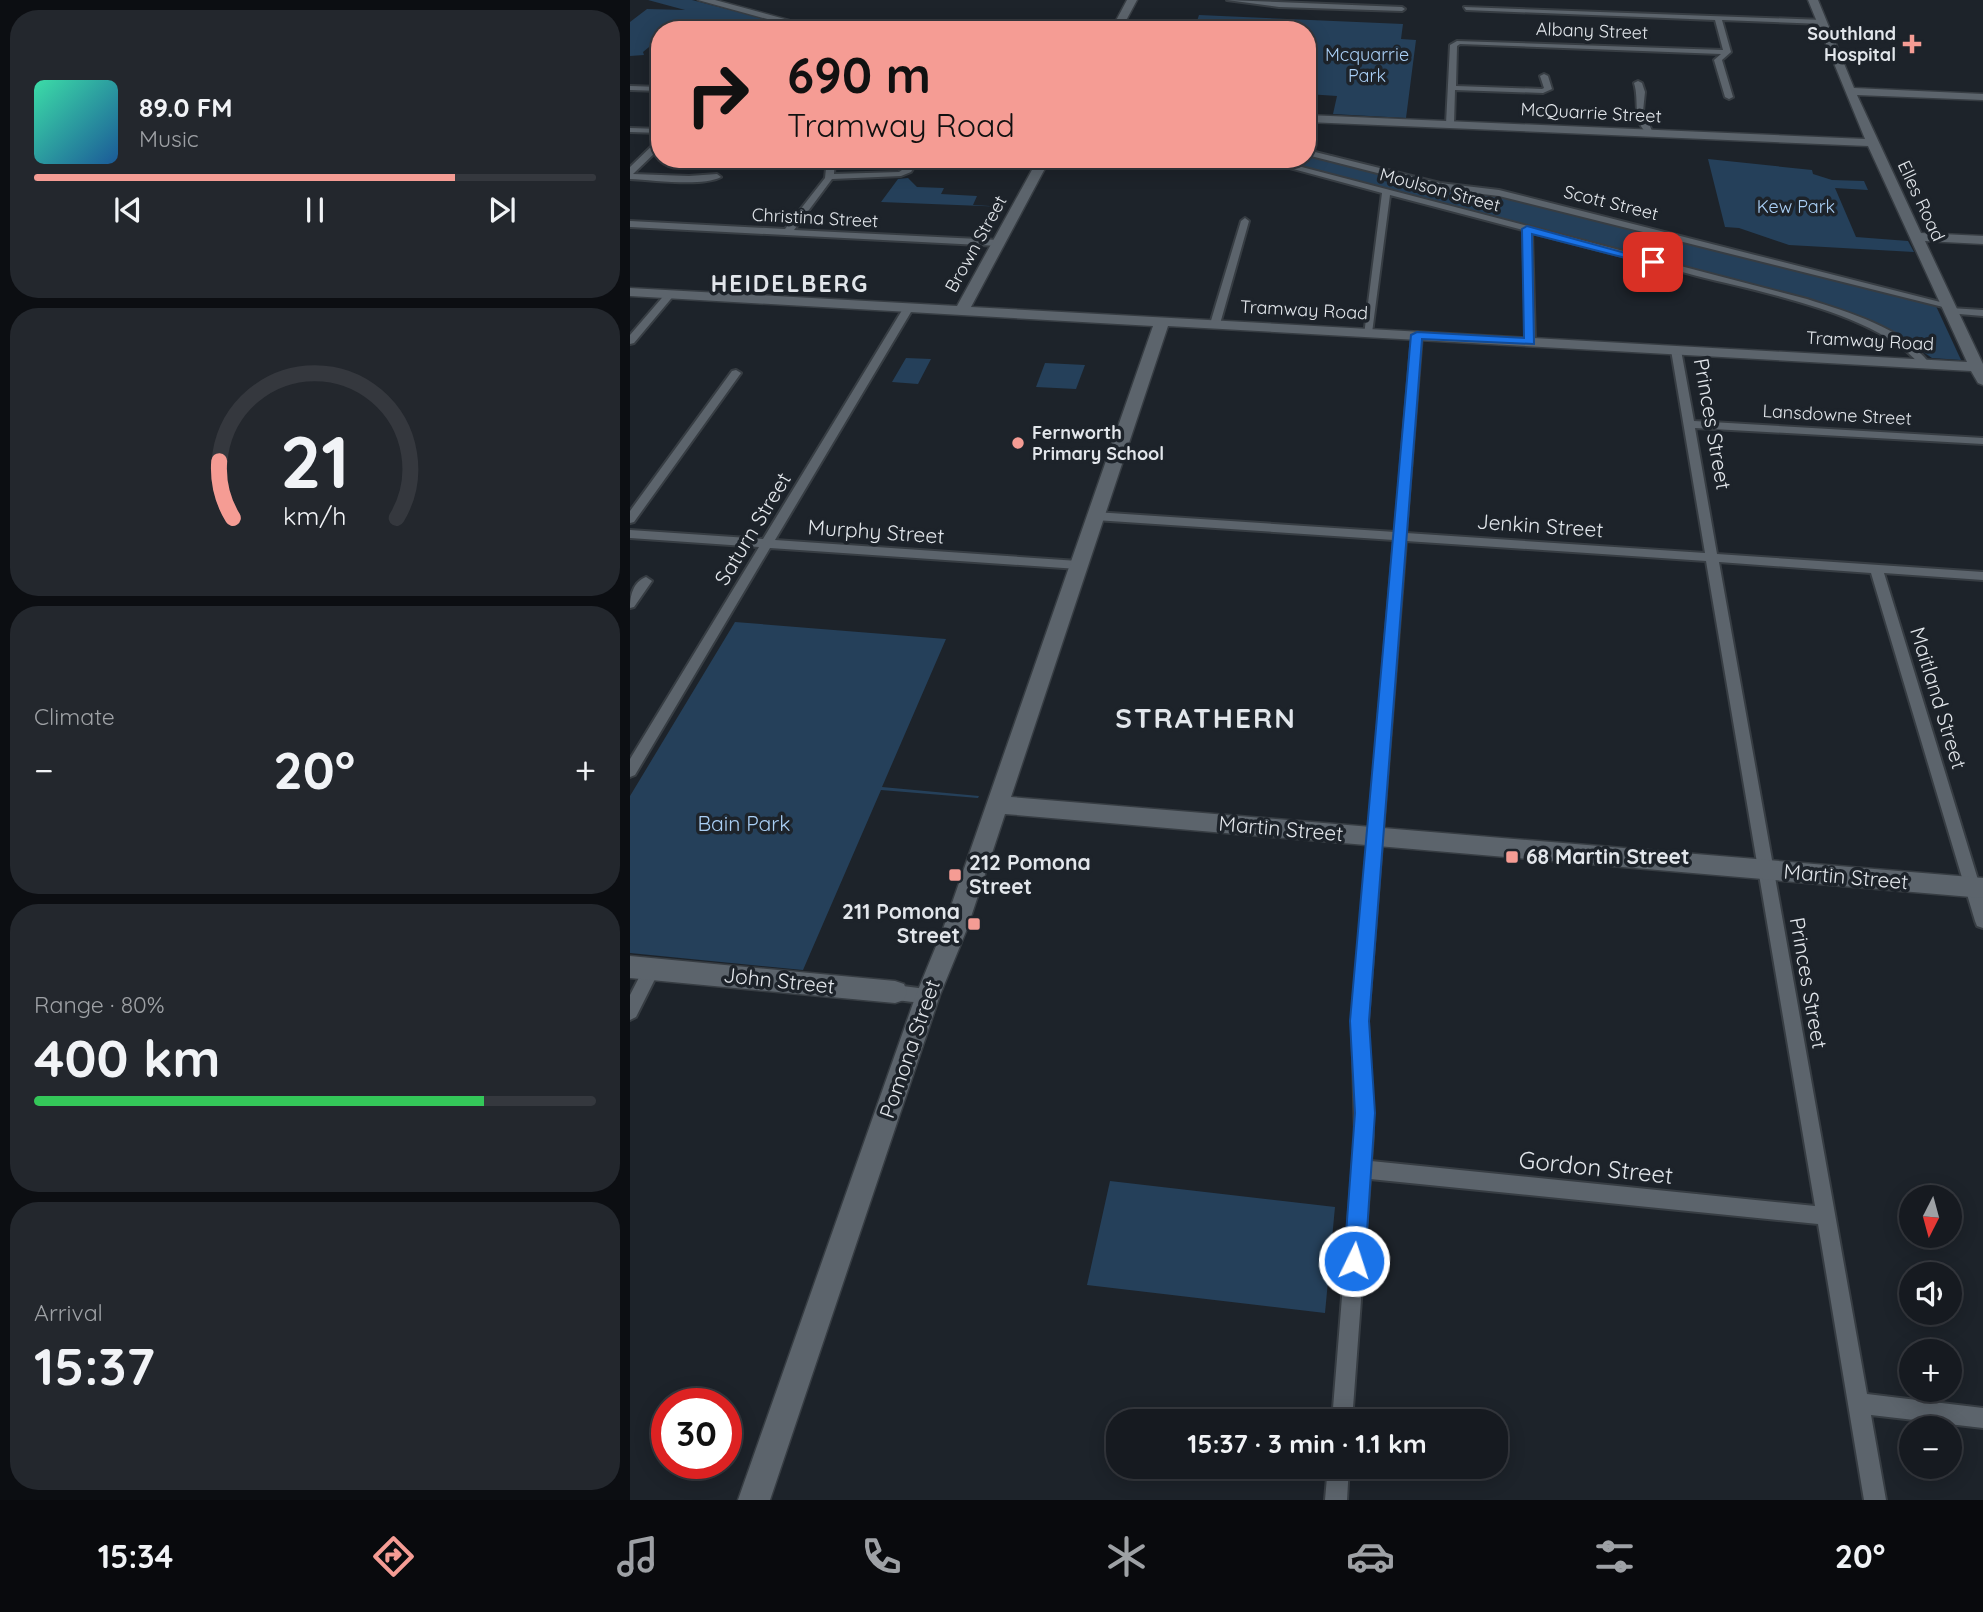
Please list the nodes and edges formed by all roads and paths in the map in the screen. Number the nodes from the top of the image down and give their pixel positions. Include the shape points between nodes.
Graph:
1 (704, 0) edge
2 (1132, 0) edge
3 (1230, 0) edge
4 (1809, 2) edge
5 (1466, 8) dead end
6 (1402, 9) dead end
7 (1718, 18) junction
8 (785, 21) edge
9 (1121, 21) edge
10 (1818, 21) junction
11 (1727, 52) junction
12 (1544, 76) dead end
13 (1638, 83) dead end
14 (630, 88) edge
15 (1452, 88) junction
16 (651, 89) edge
17 (1850, 92) junction
18 (1730, 97) dead end
19 (1983, 97) edge
20 (1316, 118) edge
21 (1450, 124) junction
22 (630, 130) edge
23 (651, 131) edge
24 (1649, 133) junction
25 (1872, 143) junction
26 (651, 152) edge
27 (1316, 154) edge
28 (830, 168) edge
29 (909, 168) edge
30 (1039, 168) edge
31 (1294, 168) edge
32 (630, 174) edge
33 (717, 177) dead end
34 (829, 177) junction
35 (1386, 192) junction
36 (1245, 221) dead end
37 (630, 224) edge
38 (1527, 229) junction
39 (788, 232) junction
40 (1916, 237) junction
41 (1983, 240) edge
42 (999, 243) junction
43 (630, 292) edge
44 (670, 294) junction
45 (909, 307) junction
46 (1949, 308) junction
47 (962, 310) junction
48 (1983, 313) edge
49 (1162, 321) junction
50 (1215, 324) junction
51 (1367, 332) junction
52 (1417, 335) junction
53 (630, 341) edge
54 (1530, 342) junction
55 (1676, 350) junction
56 (1925, 364) junction
57 (736, 373) dead end
58 (1980, 373) edge
59 (1689, 424) junction
60 (1983, 441) edge
61 (1095, 516) junction
62 (630, 519) edge
63 (630, 534) edge
64 (1401, 536) junction
65 (767, 544) junction
66 (1712, 557) junction
67 (1078, 565) junction
68 (1877, 568) junction
69 (1983, 576) edge
70 (646, 581) dead end
71 (630, 604) edge
72 (634, 757) edge
73 (630, 771) edge
74 (997, 805) junction
75 (1376, 837) junction
76 (1766, 871) junction
77 (1978, 888) edge
78 (1983, 920) edge
79 (641, 968) edge
80 (895, 992) joint
81 (928, 995) junction
82 (630, 1012) edge
83 (1362, 1169) junction
84 (1826, 1216) junction
85 (1858, 1403) junction
86 (1343, 1409) edge
87 (1983, 1418) edge
88 (1338, 1479) edge
89 (754, 1500) edge
90 (1336, 1500) edge
91 (1875, 1500) edge

1 - 8 street
2 - 9 street
3 - 6 street
4 - 10 street, Elles Road
5 - 7 street
7 - 10 street
7 - 11 street
10 - 17 street, Elles Road
11 - 15 street, Albany Street via 1456,43
11 - 18 street via 1718,60
12 - 15 street via 1548,89 1543,91
13 - 24 street via 1639,111
14 - 16 street
15 - 21 street
17 - 19 street
17 - 25 street, Elles Road
20 - 21 street, McQuarrie Street
21 - 24 street, McQuarrie Street
22 - 23 street
24 - 25 street, McQuarrie Street
25 - 40 street, Elles Road
26 - 32 street
27 - 46 street, Scott Street via 1440,186 1499,192
28 - 34 street
29 - 34 street via 901,174
30 - 42 street, Brown Street
31 - 35 street, Moulson Street
32 - 33 street
34 - 39 street
35 - 38 street, Moulson Street
35 - 51 street
36 - 50 street
37 - 39 street, Christina Street
38 - 54 street
38 - 56 street, Moulson Street via 1804,301 1908,346
39 - 42 street, Christina Street
40 - 41 street
40 - 46 street, Elles Road
42 - 47 street, Brown Street
43 - 44 street, Tramway Road
44 - 45 street, Tramway Road
44 - 53 street
45 - 47 street, Tramway Road
45 - 65 street, Saturn Street
46 - 48 street, Scott Street
46 - 58 street, Elles Road
47 - 49 street, Tramway Road
49 - 50 street, Tramway Road
49 - 61 street, Pomona Street
50 - 51 street, Tramway Road
51 - 52 street, Tramway Road
52 - 54 street, Tramway Road
52 - 64 street
54 - 55 street, Tramway Road
55 - 56 street, Tramway Road
55 - 59 street, Princes Street
56 - 58 street, Tramway Road
57 - 62 street
59 - 60 street, Lansdowne Street
59 - 66 street, Princes Street
61 - 64 street, Jenkin Street
61 - 67 street, Pomona Street
63 - 65 street, Murphy Street
64 - 66 street, Jenkin Street
64 - 75 street
65 - 67 street, Murphy Street
65 - 72 street, Saturn Street
66 - 68 street, Jenkin Street
66 - 76 street, Princes Street
67 - 74 street, Pomona Street
68 - 69 street, Jenkin Street
68 - 77 street, Maitland Street
70 - 71 street
72 - 73 street, Saturn Street
74 - 75 street, Martin Street
74 - 81 street, Pomona Street
75 - 76 street, Martin Street
75 - 83 street via 1360,1021 1365,1113
76 - 77 street, Martin Street
76 - 84 street, Princes Street
77 - 78 street, Maitland Street
79 - 80 street, John Street
79 - 82 street
80 - 81 street, John Street
81 - 89 street, Pomona Street
83 - 84 street, Gordon Street
83 - 86 street
84 - 85 street, Princes Street
85 - 87 street
85 - 91 street, Princes Street
88 - 90 street

